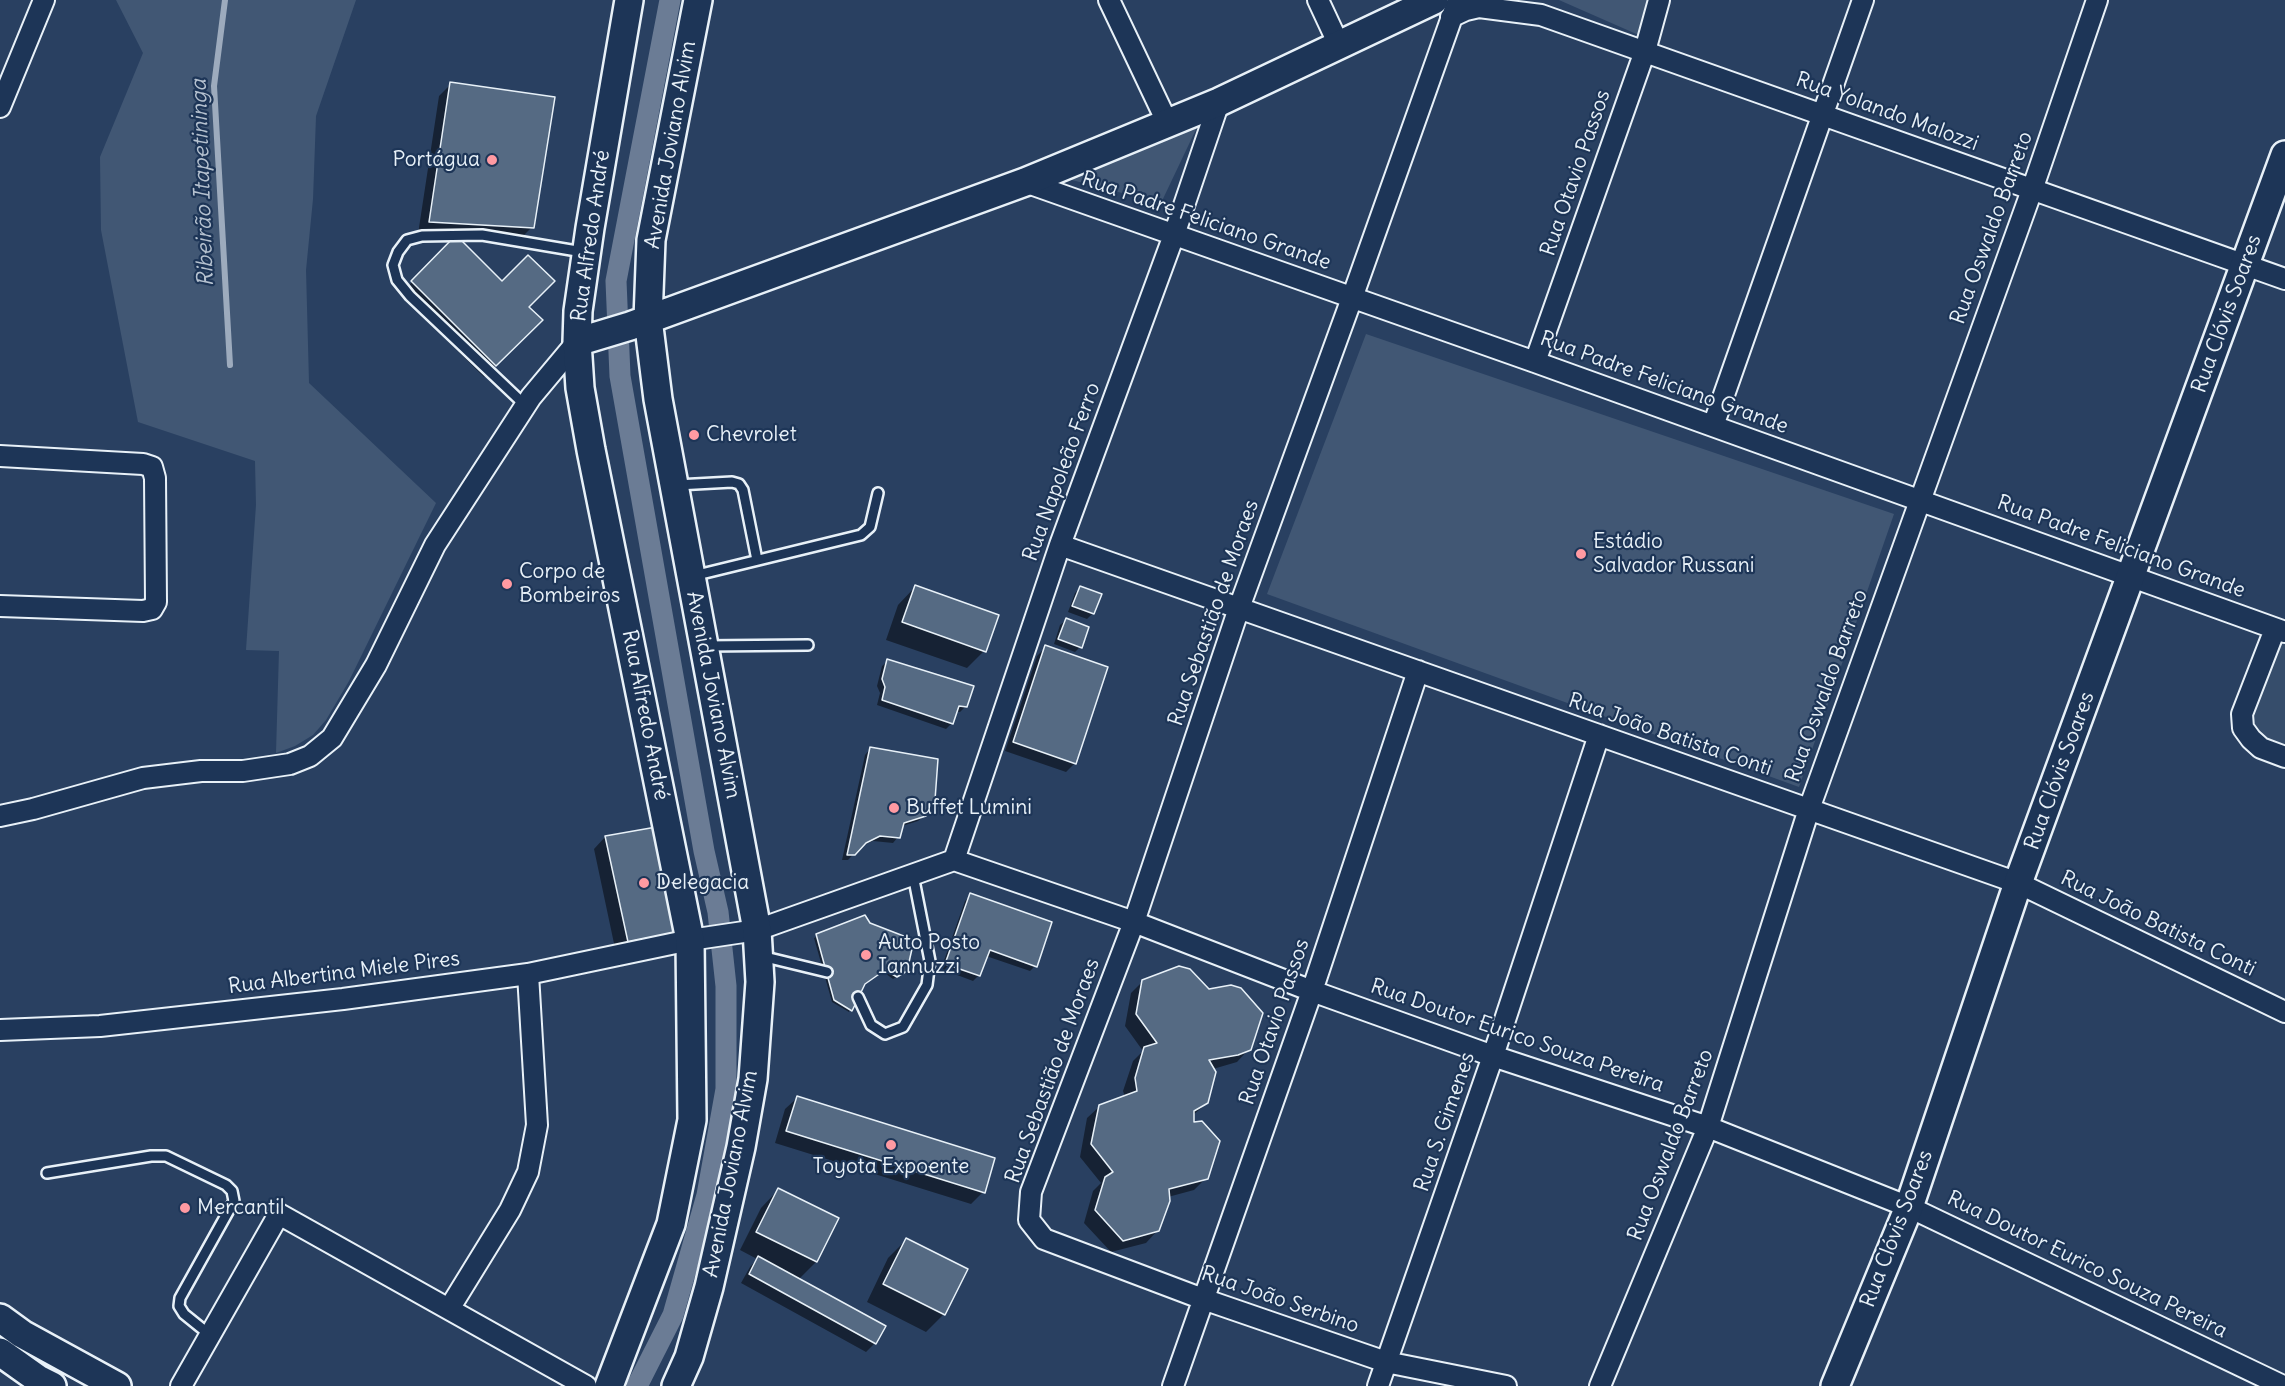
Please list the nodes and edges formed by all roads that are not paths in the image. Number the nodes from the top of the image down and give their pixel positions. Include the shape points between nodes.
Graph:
1 (44, 0) edge
2 (629, 0) edge
3 (698, 0) edge
4 (1109, 0) edge
5 (1318, 0) edge
6 (1659, 0) edge
7 (1863, 0) edge
8 (2097, 0) edge
9 (1448, 6) edge
10 (1535, 7) edge
11 (1339, 45) junction
12 (1645, 51) junction
13 (1219, 102) junction
14 (0, 107) edge
15 (1823, 113) junction
16 (1167, 122) junction
17 (2285, 155) edge
18 (1025, 182) junction
19 (2032, 190) junction
20 (1174, 235) junction
21 (587, 253) junction
22 (2245, 265) junction
23 (649, 273) junction
24 (2285, 279) edge
25 (1352, 298) junction
26 (683, 307) junction
27 (639, 323) junction
28 (585, 339) junction
29 (653, 360) junction
30 (1535, 362) junction
31 (526, 406) junction
32 (1713, 426) junction
33 (0, 456) edge
34 (674, 485) junction
35 (878, 493) dead end
36 (1919, 500) junction
37 (1060, 544) junction
38 (757, 560) junction
39 (691, 576) junction
40 (2132, 576) junction
41 (0, 606) edge
42 (1239, 608) junction
43 (2280, 631) edge
44 (807, 645) dead end
45 (703, 646) junction
46 (1418, 671) junction
47 (1599, 735) junction
48 (2285, 757) edge
49 (1809, 810) junction
50 (0, 816) edge
51 (954, 860) junction
52 (913, 874) junction
53 (2018, 883) junction
54 (1134, 922) junction
55 (695, 939) junction
56 (751, 940) junction
57 (827, 972) dead end
58 (528, 974) junction
59 (1312, 991) junction
60 (858, 997) dead end
61 (2285, 1012) edge
62 (0, 1030) edge
63 (1494, 1056) junction
64 (1708, 1127) junction
65 (47, 1173) dead end
66 (1909, 1207) junction
67 (1044, 1239) joint
68 (1203, 1299) junction
69 (448, 1309) junction
70 (0, 1317) edge
71 (210, 1335) junction
72 (0, 1352) edge
73 (1386, 1362) junction
74 (52, 1386) edge
75 (117, 1386) edge
76 (181, 1386) edge
77 (586, 1386) edge
78 (609, 1386) edge
79 (676, 1386) edge
80 (1173, 1386) edge
81 (1378, 1386) edge
82 (1506, 1386) edge
83 (1600, 1386) edge
84 (1834, 1386) edge
85 (2283, 1386) edge

1 - 14 street
2 - 21 main road, Rua Alfredo André
3 - 23 main road, Avenida Joviano Alvim via 651,240
4 - 16 street
5 - 11 street
6 - 12 street, Rua Otavio Passos
7 - 15 street
8 - 19 street, Rua Oswaldo Barreto
9 - 10 street, Rua Yolando Malozzi via 1466,10
9 - 11 main road
9 - 25 street, Rua Sebastião de Moraes
10 - 12 street, Rua Yolando Malozzi
11 - 13 main road
12 - 15 street, Rua Yolando Malozzi
12 - 30 street, Rua Otavio Passos
13 - 16 main road
13 - 20 street, Rua Napoleão Ferro
15 - 19 street, Rua Yolando Malozzi
15 - 32 street
16 - 18 main road
17 - 22 main road, Rua Clóvis Soares
18 - 20 street, Rua Padre Feliciano Grande
18 - 26 main road
19 - 22 street, Rua Yolando Malozzi
19 - 36 street, Rua Oswaldo Barreto
20 - 25 street, Rua Padre Feliciano Grande
20 - 37 street, Rua Napoleão Ferro
21 - 28 main road, Rua Alfredo André via 578,311
21 - 31 lane via 482,235 422,236 407,240 398,252 393,265 397,280 410,296
22 - 24 street, Rua Yolando Malozzi
22 - 40 main road, Rua Clóvis Soares
23 - 26 main road via 659,290
23 - 27 main road, Avenida Joviano Alvim
25 - 30 street, Rua Padre Feliciano Grande
25 - 42 street, Rua Sebastião de Moraes
26 - 27 main road
26 - 29 main road via 668,323
27 - 28 main road
27 - 29 main road, Avenida Joviano Alvim
28 - 31 street
28 - 55 main road, Rua Alfredo André via 580,388 591,450
29 - 34 main road, Avenida Joviano Alvim
30 - 32 street, Rua Padre Feliciano Grande
31 - 50 street via 435,544 376,665 332,738 310,756 290,764 243,771 143,778
32 - 36 street, Rua Padre Feliciano Grande
33 - 41 street via 152,467 156,602 152,609 143,610
34 - 38 lane via 739,484
34 - 39 main road, Avenida Joviano Alvim
35 - 38 lane via 870,527 861,535
36 - 40 street, Rua Padre Feliciano Grande
36 - 49 street, Rua Oswaldo Barreto
37 - 42 street, Rua João Batista Conti
37 - 51 street, Rua Napoleão Ferro
38 - 39 lane
39 - 45 main road, Avenida Joviano Alvim
40 - 43 street, Rua Padre Feliciano Grande
40 - 53 main road, Rua Clóvis Soares
42 - 46 street, Rua João Batista Conti
42 - 54 street, Rua Sebastião de Moraes
43 - 48 street via 2242,714 2243,728 2251,739 2261,748
44 - 45 lane
45 - 56 main road, Avenida Joviano Alvim
46 - 47 street, Rua João Batista Conti
46 - 59 street, Rua Otavio Passos
47 - 49 street, Rua João Batista Conti
47 - 63 street, Rua S. Gimenes
49 - 53 street, Rua João Batista Conti
49 - 64 street, Rua Oswaldo Barreto
51 - 52 street, Rua Albertina Miele Pires
51 - 54 street, Rua Doutor Eurico Souza Pereira
52 - 56 street, Rua Albertina Miele Pires
52 - 60 lane via 930,961 927,985 903,1027 885,1034 871,1025
53 - 61 street, Rua João Batista Conti
53 - 66 main road, Rua Clóvis Soares
54 - 59 street, Rua Doutor Eurico Souza Pereira
54 - 67 street, Rua Sebastião de Moraes via 1031,1192 1029,1220
55 - 56 street, Rua Albertina Miele Pires
55 - 58 street, Rua Albertina Miele Pires
55 - 78 main road, Rua Alfredo André via 692,1120 671,1224
56 - 57 lane
56 - 79 main road, Avenida Joviano Alvim via 760,982 753,1079 709,1287
58 - 62 street, Rua Albertina Miele Pires via 100,1026
58 - 69 street via 537,1125 528,1172 510,1210
59 - 63 street, Rua Doutor Eurico Souza Pereira
59 - 68 street, Rua Otavio Passos
63 - 64 street, Rua Doutor Eurico Souza Pereira
63 - 73 street, Rua S. Gimenes
64 - 66 street, Rua Doutor Eurico Souza Pereira
64 - 83 street, Rua Oswaldo Barreto
65 - 71 lane via 151,1155 166,1156 226,1185 234,1201 179,1306
66 - 84 main road, Rua Clóvis Soares
66 - 85 street, Rua Doutor Eurico Souza Pereira
67 - 68 street, Rua João Serbino
68 - 73 street, Rua João Serbino
68 - 80 street, Rua Otavio Passos
69 - 71 street via 279,1214
69 - 77 street
70 - 75 main road via 22,1334
71 - 76 street
72 - 74 main road
73 - 81 street, Rua S. Gimenes
73 - 82 street, Rua João Serbino

